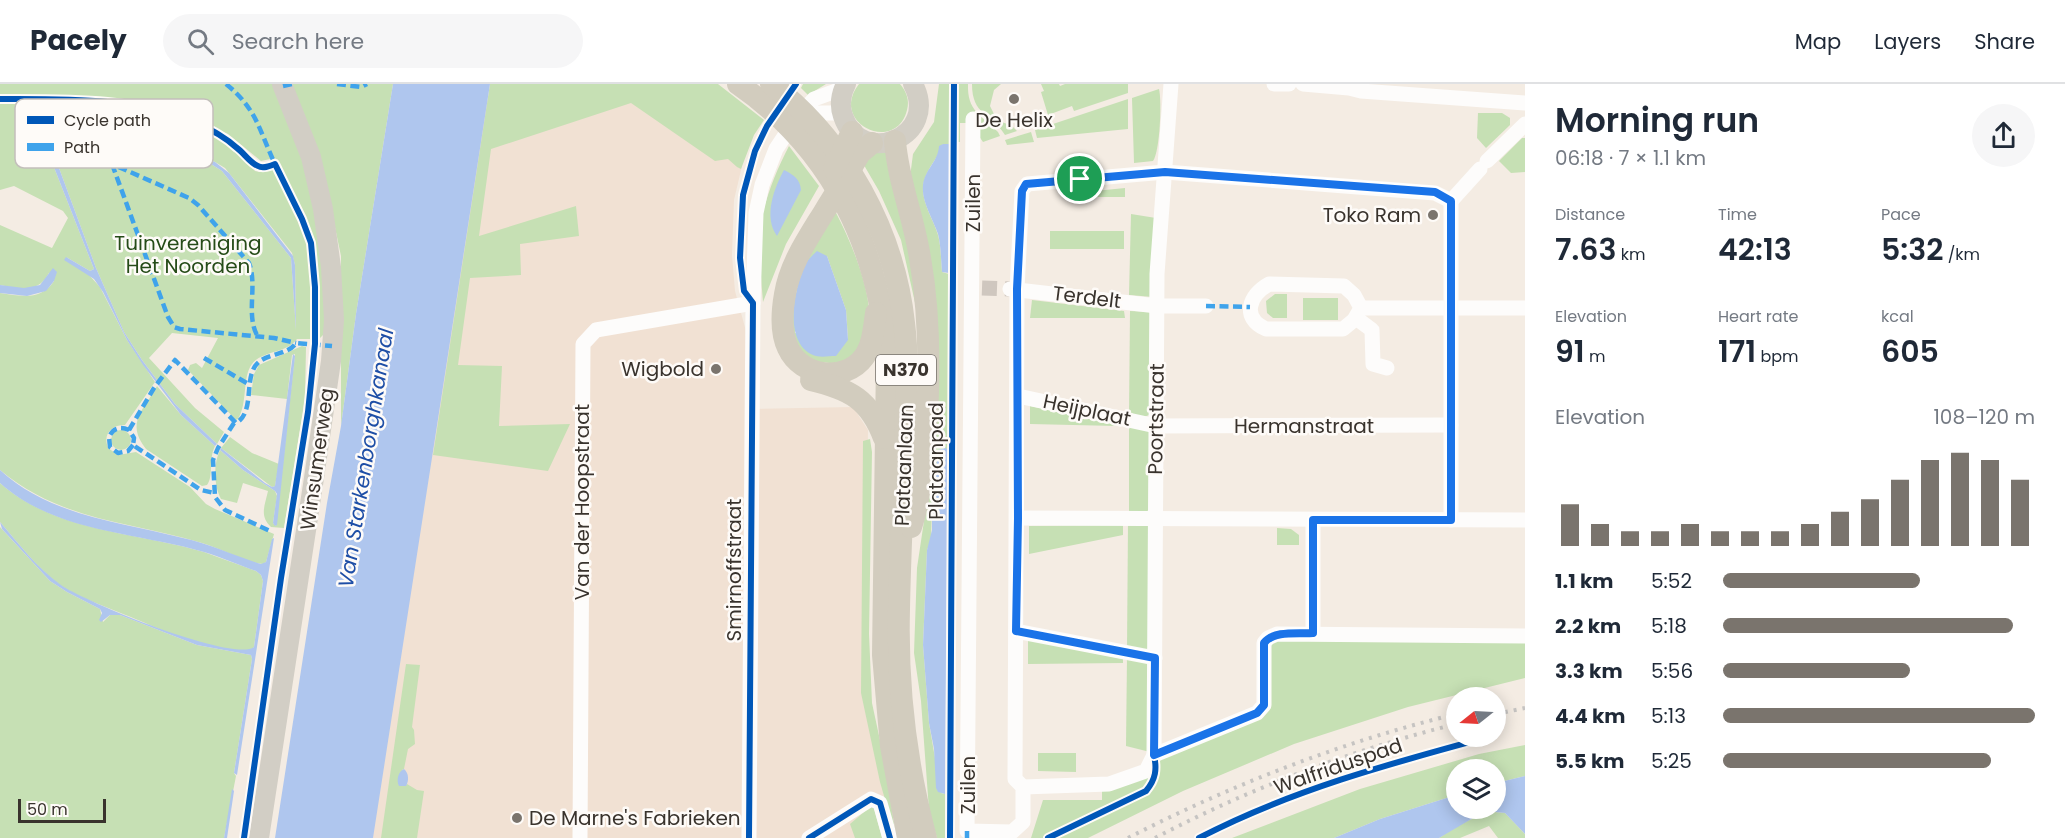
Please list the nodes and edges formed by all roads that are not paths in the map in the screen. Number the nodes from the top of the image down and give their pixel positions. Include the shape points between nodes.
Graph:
1 (282, 84) edge
2 (738, 84) edge
3 (1171, 84) edge
4 (1274, 84) edge
5 (1289, 84) edge
6 (1303, 84) edge
7 (845, 86) edge
8 (917, 87) edge
9 (773, 94) edge
10 (1525, 103) edge
11 (796, 119) junction
12 (973, 119) dead end
13 (1525, 124) edge
14 (855, 129) junction
15 (895, 141) junction
16 (1165, 172) junction
17 (1451, 201) junction
18 (1013, 289) junction
19 (879, 291) junction
20 (753, 303) junction
21 (1157, 306) junction
22 (1206, 306) dead end
23 (1451, 308) junction
24 (1525, 308) edge
25 (1359, 313) junction
26 (1387, 368) dead end
27 (1018, 396) junction
28 (1451, 425) junction
29 (1156, 426) junction
30 (886, 446) junction
31 (1018, 518) junction
32 (1155, 520) junction
33 (1313, 520) junction
34 (1451, 520) junction
35 (1525, 520) edge
36 (900, 560) junction
37 (1016, 631) junction
38 (1313, 633) junction
39 (1525, 636) edge
40 (1155, 658) junction
41 (1154, 755) junction
42 (1023, 787) junction
43 (259, 838) edge
44 (580, 838) edge
45 (750, 838) edge
46 (809, 838) edge
47 (890, 838) edge
48 (908, 838) edge
49 (926, 838) edge

1 - 43 main road, Winsumerweg via 310,157 323,209 332,267 334,320
2 - 9 highway, N370
3 - 16 street, Poortstraat
4 - 5 street
6 - 10 street
7 - 11 street, Smirnoffstraat via 814,99
7 - 14 main road via 841,102
8 - 15 main road via 919,107 915,121
9 - 19 highway, Plataanlaan / N370 via 784,122 813,154 848,208
9 - 36 highway, Plataanlaan / N370 via 809,120 831,145 859,187 892,263 904,322 907,394
11 - 14 street via 816,112
11 - 20 street, Smirnoffstraat via 777,149 762,185 756,213
12 - 42 street, Zuilen via 977,288 968,831 1012,832 1023,822
13 - 17 street
14 - 15 main road via 884,144
14 - 19 highway, N370 via 860,153 792,268 783,318 784,337 791,355 804,367 821,373 840,373 857,365 866,355 873,335
14 - 30 highway, N370 via 779,275 773,302 774,334 783,359 795,373 850,393 867,406
15 - 36 highway, N370 via 920,257 929,378 916,511
16 - 17 street via 1435,192
16 - 18 street, Zuilen via 1026,184 1022,191
16 - 21 street, Poortstraat
17 - 23 street
18 - 21 street, Terdelt
18 - 27 street, Zuilen
19 - 30 highway, Plataanlaan / N370 via 887,360
20 - 44 street, Van der Hoopstraat via 596,330 583,344
20 - 45 street, Smirnoffstraat
21 - 22 street, Terdelt
21 - 29 street, Poortstraat
23 - 24 street
23 - 25 street
23 - 28 street
25 - 25 street via 1354,295 1344,286 1269,284 1258,290 1250,307 1258,325 1266,329 1343,329
25 - 26 street via 1372,330 1373,364
27 - 29 street, Heijplaat
27 - 31 street, Zuilen
28 - 29 street, Hermanstraat
28 - 34 street
29 - 32 street, Poortstraat
30 - 48 highway, Plataanlaan / N370 via 882,631 885,687 892,756
31 - 32 street
31 - 37 street, Zuilen
32 - 33 street
32 - 40 street, Poortstraat
33 - 34 street
33 - 38 street
34 - 35 street
36 - 49 highway, Plataanlaan / N370 via 902,698
37 - 40 street
37 - 42 street, Zuilen via 1015,779
38 - 39 street
38 - 41 street via 1264,632 1264,705 1257,713
40 - 41 street, Poortstraat
41 - 42 street via 1146,771 1117,783
46 - 47 street via 871,799 880,803

